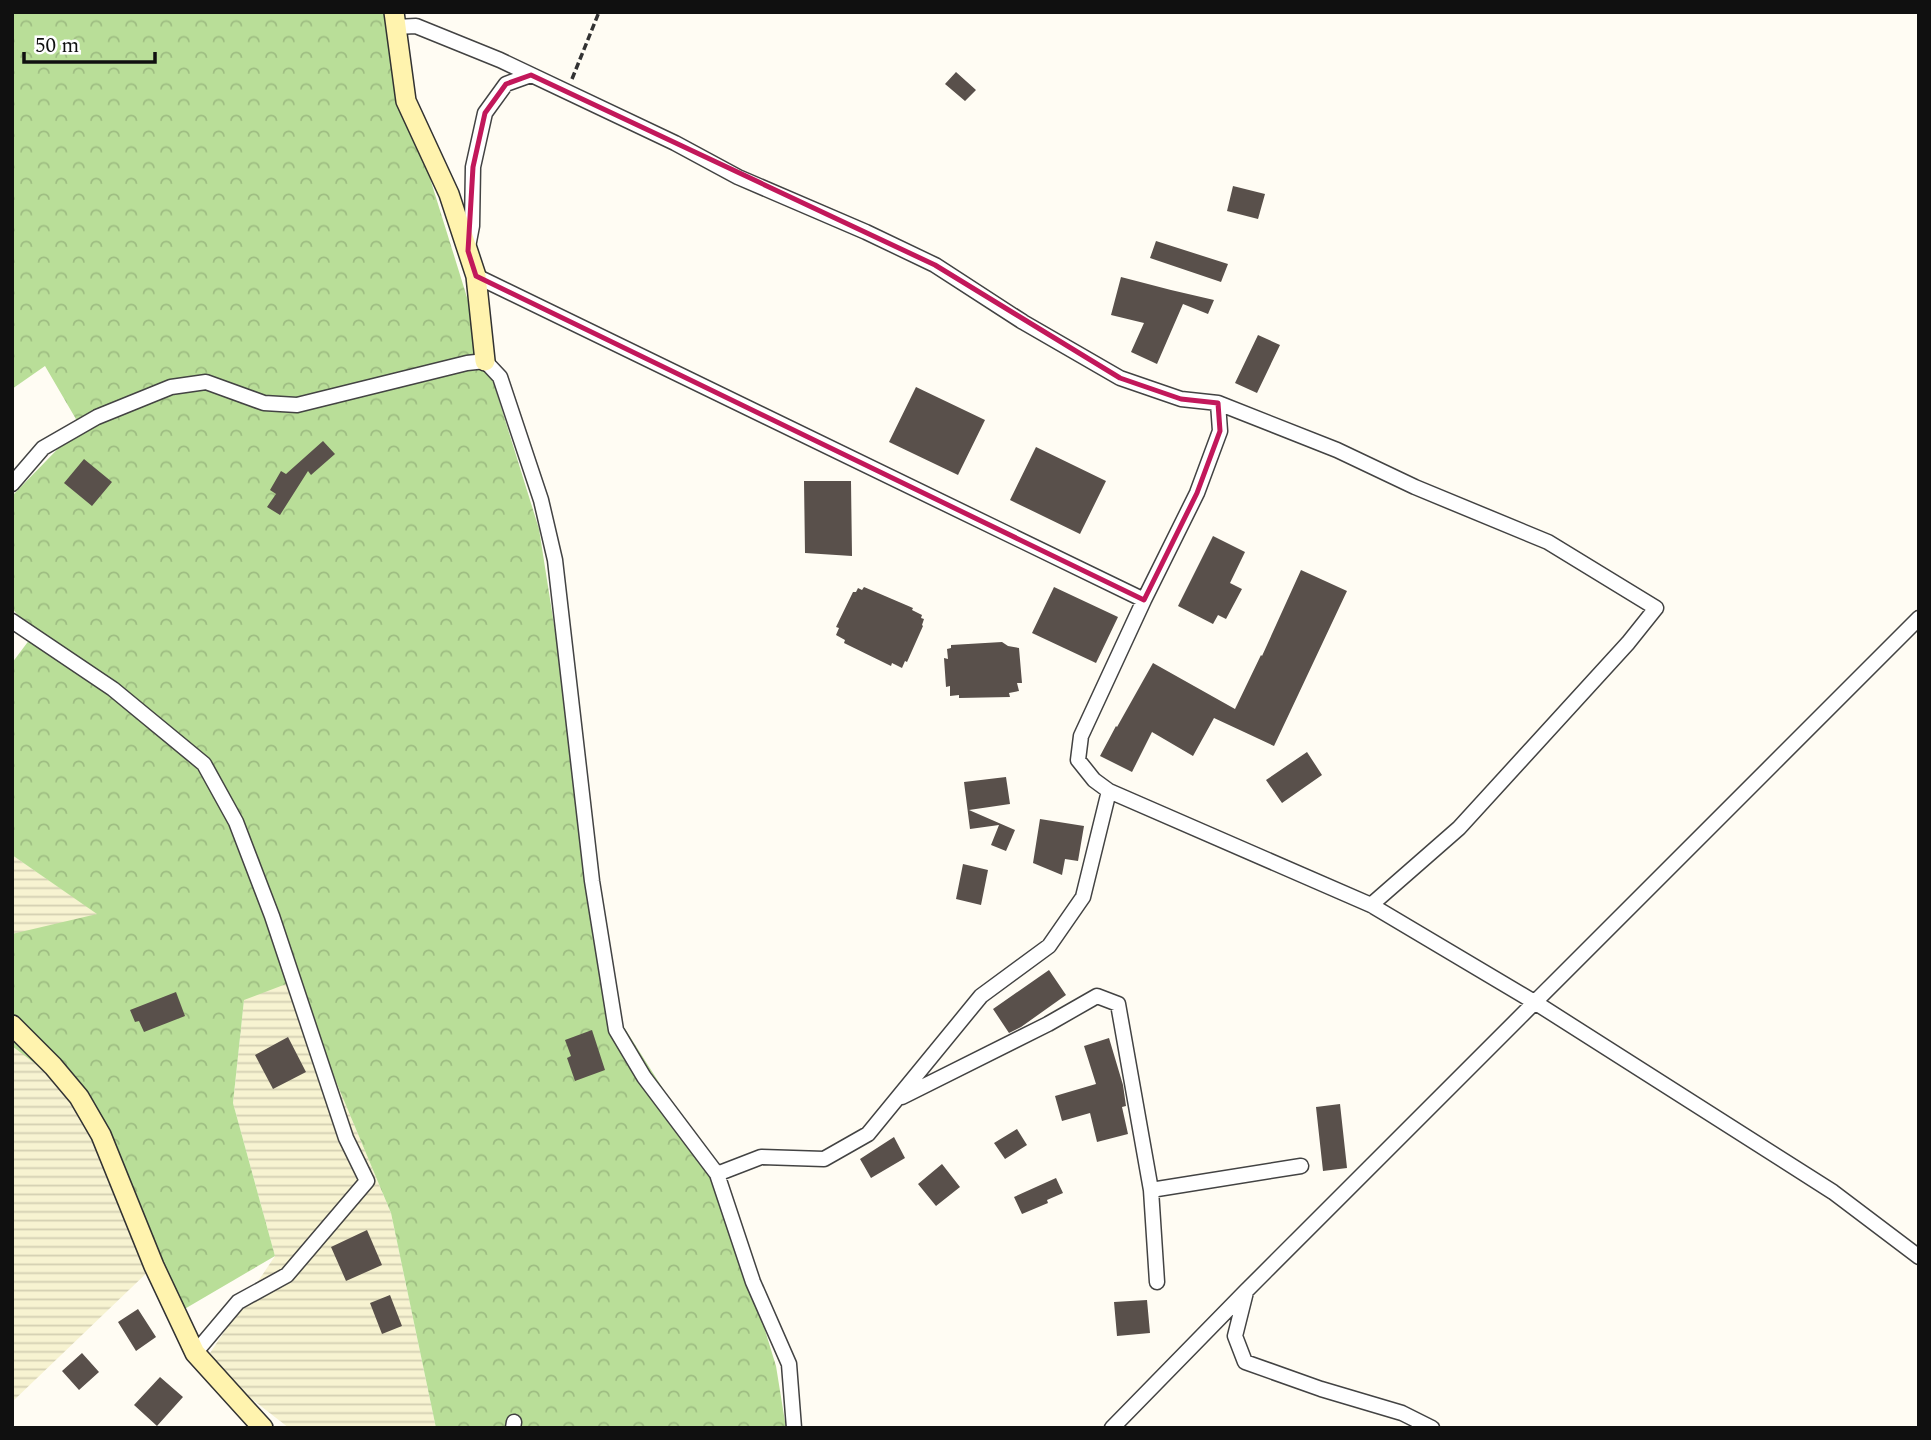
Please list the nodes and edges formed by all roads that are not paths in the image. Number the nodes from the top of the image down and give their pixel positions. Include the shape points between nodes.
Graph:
1 (395, 20) edge
2 (531, 75) junction
3 (468, 251) junction
4 (476, 276) junction
5 (485, 361) junction
6 (1218, 403) junction
7 (12, 484) edge
8 (1144, 600) junction
9 (1919, 618) edge
10 (12, 621) edge
11 (1109, 791) junction
12 (1371, 905) junction
13 (1536, 1003) junction
14 (12, 1025) edge
15 (897, 1099) junction
16 (1301, 1166) dead end
17 (717, 1174) junction
18 (1151, 1190) junction
19 (1919, 1257) edge
20 (1157, 1282) dead end
21 (1246, 1291) junction
22 (195, 1353) junction
23 (263, 1428) edge
24 (794, 1428) edge
25 (1112, 1428) edge
26 (1432, 1428) edge

1 - 2 street
1 - 3 street via 406,101 449,194
2 - 3 street via 506,84 485,113 473,167
2 - 6 street via 738,177 935,265 1120,378 1181,399
3 - 4 street
4 - 5 street
4 - 8 street
5 - 7 street via 297,405 264,403 206,382 172,387 97,417 43,448
5 - 17 street via 499,377 541,500 555,560 592,881 616,1030 644,1077
6 - 8 street via 1220,431 1197,493
6 - 12 street via 1548,542 1656,608 1459,828
8 - 11 street via 1081,736 1078,760
9 - 13 street
10 - 22 street via 113,689 204,764 236,822 346,1138 367,1181 287,1275 238,1302
11 - 12 street
11 - 15 street via 1083,897 1049,946 981,996
12 - 13 street
13 - 19 street via 1833,1192
13 - 21 street
14 - 22 street via 79,1097 101,1135
15 - 17 street via 868,1134 824,1159 761,1157
15 - 18 street via 1097,996 1118,1004
16 - 18 street
17 - 24 street via 754,1282 789,1364
18 - 20 street
21 - 25 street
21 - 26 street via 1235,1336 1245,1362 1402,1413
22 - 23 street

